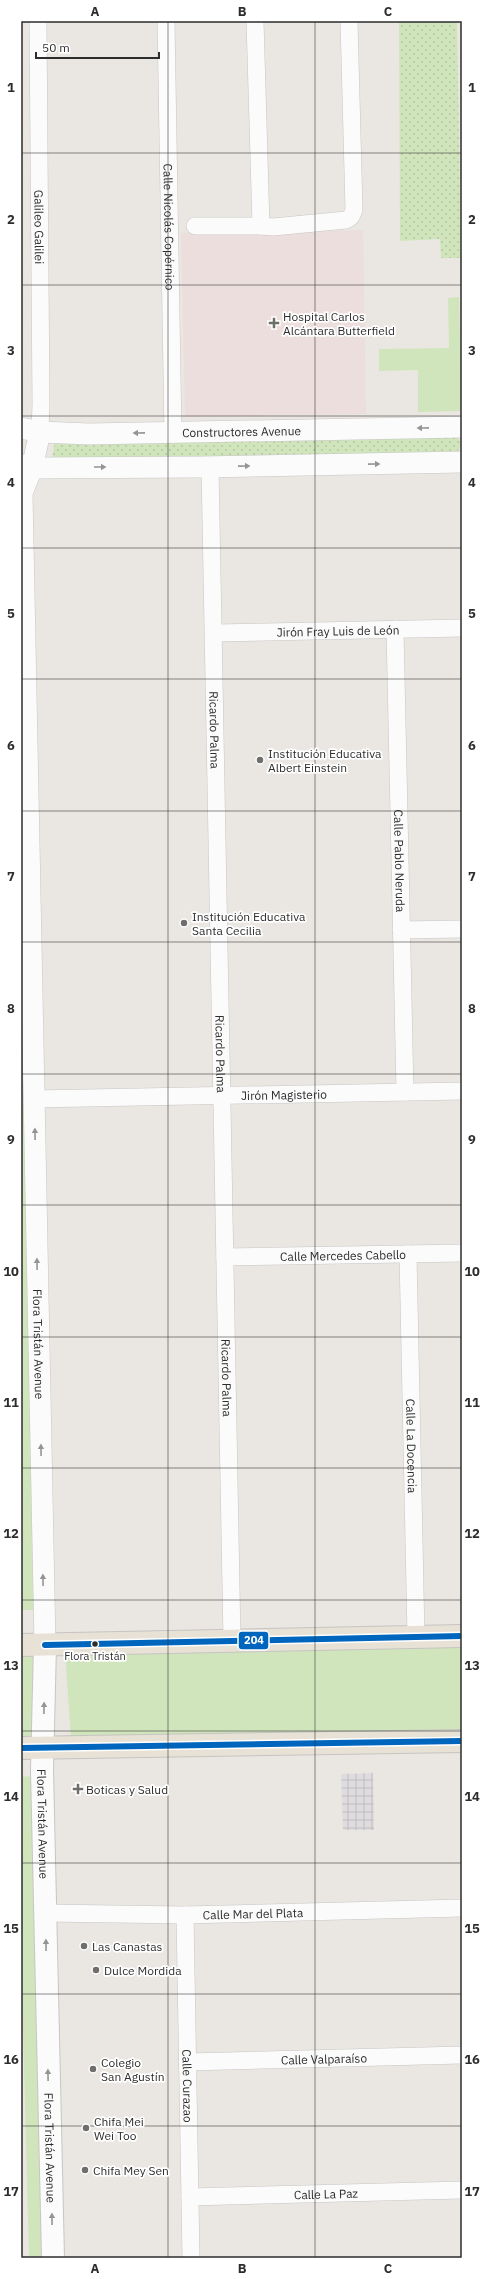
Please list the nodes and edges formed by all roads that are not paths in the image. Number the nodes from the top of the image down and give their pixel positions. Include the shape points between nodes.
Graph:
1 (38, 21) edge
2 (166, 21) edge
3 (255, 21) edge
4 (349, 21) edge
5 (195, 226) dead end
6 (261, 226) junction
7 (462, 427) edge
8 (30, 430) edge
9 (173, 433) junction
10 (462, 462) edge
11 (26, 466) edge
12 (210, 467) junction
13 (462, 628) edge
14 (395, 629) junction
15 (214, 633) junction
16 (462, 929) edge
17 (401, 930) junction
18 (462, 1091) edge
19 (404, 1092) junction
20 (222, 1096) junction
21 (34, 1100) junction
22 (462, 1253) edge
23 (408, 1254) junction
24 (225, 1257) junction
25 (462, 1636) edge
26 (416, 1637) junction
27 (232, 1640) junction
28 (21, 1645) edge
29 (45, 1645) junction
30 (462, 1742) edge
31 (43, 1747) junction
32 (21, 1748) edge
33 (462, 1908) edge
34 (45, 1913) junction
35 (185, 1915) junction
36 (462, 2055) edge
37 (187, 2062) junction
38 (462, 2190) edge
39 (190, 2197) junction
40 (53, 2258) edge
41 (191, 2258) edge

1 - 8 street, Galileo Galilei via 42,404
2 - 9 street, Calle Nicolás Copérnico
3 - 6 street
4 - 6 street via 354,210 351,217 324,222
5 - 6 street
7 -> 9 street, Constructores Avenue
9 -> 8 street, Constructores Avenue via 89,434
8 - 11 street, Flora Tristán Avenue
12 -> 10 street
11 -> 12 street
11 - 21 street, Flora Tristán Avenue via 22,493
12 - 15 street, Ricardo Palma
13 - 14 street, Jirón Fray Luis de León
14 - 15 street, Jirón Fray Luis de León
14 - 17 street, Calle Pablo Neruda
15 - 20 street, Ricardo Palma
16 - 17 street
17 - 19 street, Calle Pablo Neruda
18 - 19 street, Jirón Magisterio
19 - 20 street, Jirón Magisterio
20 - 21 street, Jirón Magisterio
20 - 24 street, Ricardo Palma
29 -> 21 street, Flora Tristán Avenue
22 - 23 street, Calle Mercedes Cabello
23 - 24 street, Calle Mercedes Cabello
23 - 26 street, Calle La Docencia
24 - 27 street, Ricardo Palma
25 - 26 main road
26 - 27 main road
27 - 29 main road
28 - 29 main road
31 -> 29 main road, Flora Tristán Avenue
30 - 31 main road
31 - 32 main road
31 - 34 main road, Flora Tristán Avenue
33 - 35 street, Calle Mar del Plata
34 - 35 street, Calle Mar del Plata
40 -> 34 main road, Flora Tristán Avenue
35 - 37 street, Calle Curazao
36 - 37 street, Calle Valparaíso
37 - 39 street, Calle Curazao
38 - 39 street, Calle La Paz
39 - 41 street, Calle Curazao

